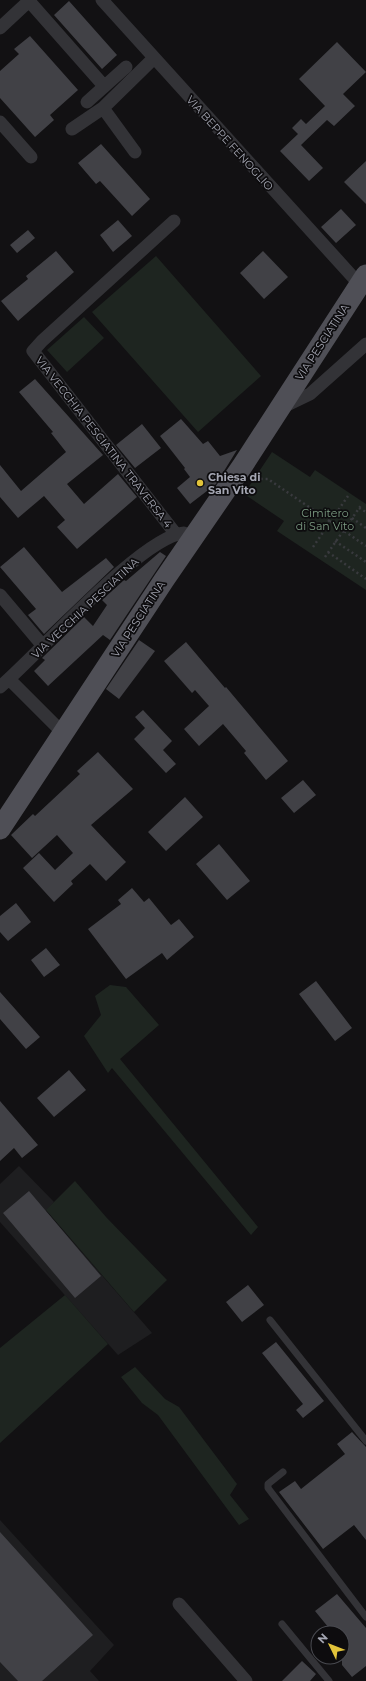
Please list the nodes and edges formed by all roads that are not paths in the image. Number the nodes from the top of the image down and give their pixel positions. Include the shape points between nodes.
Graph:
1 (29, 0) edge
2 (102, 0) edge
3 (0, 28) edge
4 (154, 58) junction
5 (126, 66) dead end
6 (104, 86) junction
7 (87, 102) dead end
8 (103, 108) junction
9 (0, 122) edge
10 (72, 129) dead end
11 (135, 152) dead end
12 (31, 158) dead end
13 (174, 221) dead end
14 (363, 280) edge
15 (366, 344) edge
16 (278, 409) junction
17 (196, 532) junction
18 (175, 534) junction
19 (0, 595) edge
20 (43, 646) junction
21 (5, 683) edge
22 (63, 732) junction
23 (0, 829) edge
24 (270, 1320) dead end
25 (366, 1441) edge
26 (283, 1472) dead end
27 (179, 1604) dead end
28 (366, 1617) edge
29 (282, 1624) dead end
30 (246, 1681) edge
31 (329, 1681) edge

1 - 3 street
1 - 6 street
2 - 4 street, VIA BEPPE FENOGLIO
4 - 8 street
4 - 14 street, VIA BEPPE FENOGLIO
5 - 6 street
6 - 7 street
8 - 10 street
8 - 11 street
9 - 12 street
13 - 18 street, VIA VECCHIA PESCIATINA TRAVERSA 4 via 33,351
14 - 16 main road, VIA PESCIATINA
15 - 16 street, VIA PESCIATINA via 310,394
16 - 17 main road, VIA PESCIATINA
17 - 18 street, VIA VECCHIA PESCIATINA
17 - 22 main road, VIA PESCIATINA
18 - 20 street, VIA VECCHIA PESCIATINA via 160,541 116,576
19 - 20 street
20 - 21 street, VIA VECCHIA PESCIATINA
21 - 22 street
22 - 23 main road, VIA PESCIATINA
24 - 25 lane
26 - 28 lane via 268,1484 268,1488
27 - 30 street
29 - 31 lane

